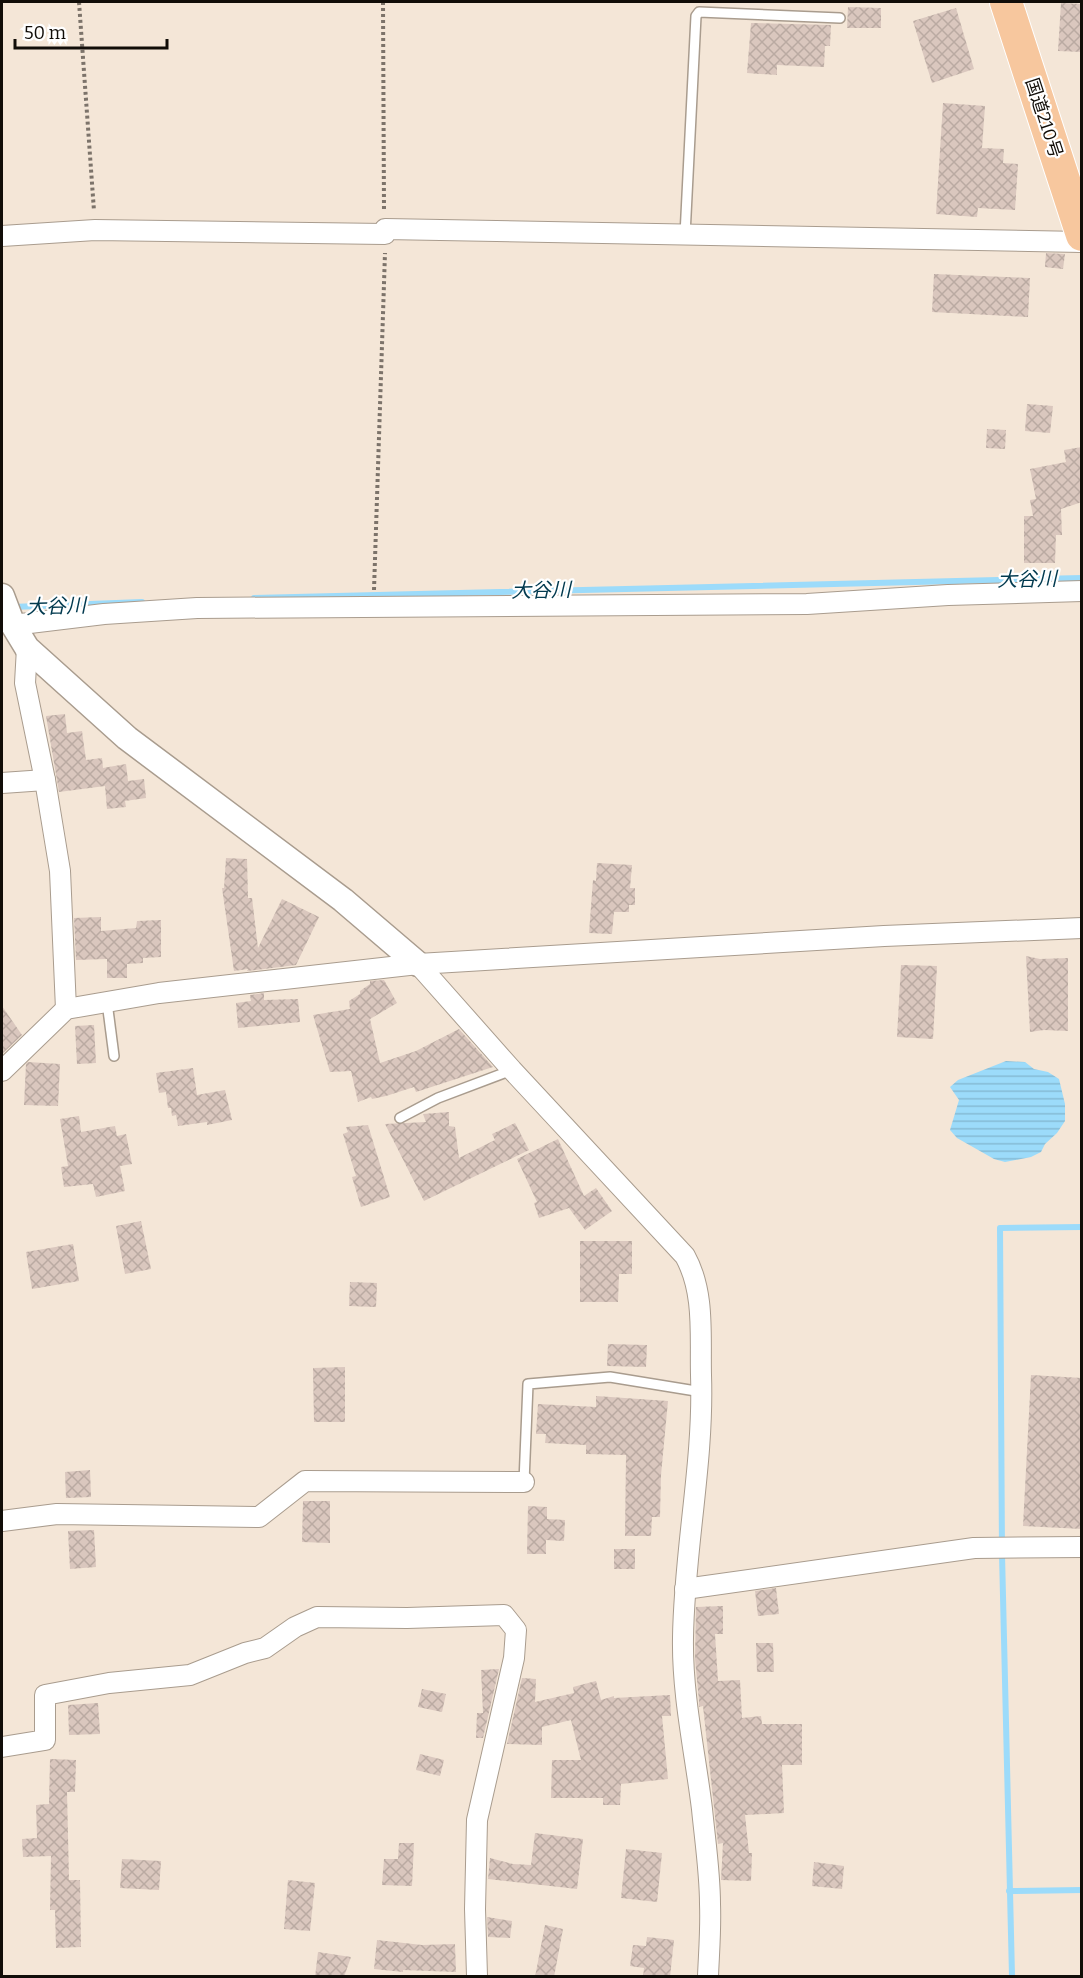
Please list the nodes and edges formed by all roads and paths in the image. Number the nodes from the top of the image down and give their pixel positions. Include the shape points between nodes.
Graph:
1 (79, 2) edge
2 (383, 2) edge
3 (1006, 2) edge
4 (840, 18) dead end
5 (95, 230) junction
6 (385, 232) junction
7 (685, 235) junction
8 (1082, 235) edge
9 (2, 236) edge
10 (1082, 242) edge
11 (1082, 591) edge
12 (2, 596) edge
13 (372, 606) junction
14 (13, 625) junction
15 (27, 648) junction
16 (45, 780) junction
17 (2, 783) edge
18 (1082, 928) edge
19 (418, 964) junction
20 (107, 1001) junction
21 (66, 1009) junction
22 (114, 1056) dead end
23 (512, 1070) junction
24 (2, 1071) edge
25 (400, 1119) dead end
26 (702, 1392) junction
27 (524, 1482) joint
28 (2, 1521) edge
29 (1082, 1547) edge
30 (685, 1589) junction
31 (2, 1747) edge
32 (477, 1977) edge
33 (708, 1977) edge

1 - 5 path
2 - 6 path
3 - 8 highway, 国道210号
4 - 7 lane via 699,12 696,16
5 - 6 street
5 - 9 street
6 - 7 street
6 - 13 path
7 - 10 street
11 - 13 street via 807,604
12 - 14 street
13 - 14 street via 197,608
14 - 15 street
15 - 16 street via 25,683
15 - 19 street via 127,738 343,900
16 - 17 street
16 - 21 street via 60,871
18 - 19 street
19 - 20 street
19 - 23 street
20 - 21 street
20 - 22 lane
21 - 24 street
23 - 25 lane via 438,1098
23 - 26 street via 686,1256 694,1271 699,1298
26 - 27 lane via 610,1377 528,1384
26 - 30 street
27 - 28 street via 305,1481 259,1517 57,1514
29 - 30 street via 974,1548
30 - 33 street via 685,1688 710,1903
31 - 32 street via 45,1740 45,1695 109,1683 190,1675 265,1648 317,1617 504,1615 516,1629 514,1659 477,1820

